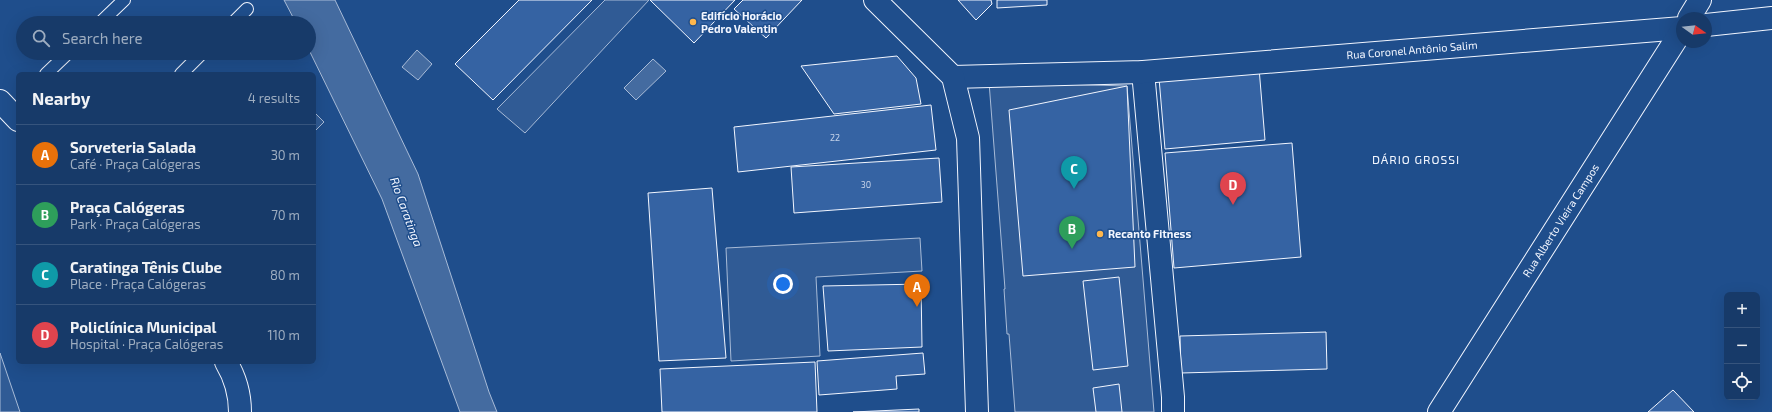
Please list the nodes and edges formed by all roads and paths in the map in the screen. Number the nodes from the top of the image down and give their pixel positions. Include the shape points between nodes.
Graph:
1 (124, 0) edge
2 (876, 0) edge
3 (1700, 0) edge
4 (247, 9) dead end
5 (1693, 12) edge
6 (107, 16) edge
7 (240, 16) edge
8 (1772, 18) edge
9 (1712, 24) edge
10 (1676, 29) edge
11 (1676, 38) edge
12 (61, 60) edge
13 (195, 60) edge
14 (48, 72) edge
15 (183, 72) edge
16 (1143, 72) junction
17 (953, 77) junction
18 (227, 364) edge
19 (240, 412) edge
20 (977, 412) edge
21 (1173, 412) edge
22 (1439, 412) edge

1 - 6 lane
2 - 17 street
3 - 5 street
4 - 7 lane
8 - 9 street
10 - 16 street, Rua Coronel Antônio Salim
11 - 22 street, Rua Alberto Vieira Campos
12 - 14 lane
13 - 15 lane
16 - 17 street, Rua Coronel Antônio Salim
16 - 21 street
17 - 20 street via 968,138
18 - 19 street via 240,401

